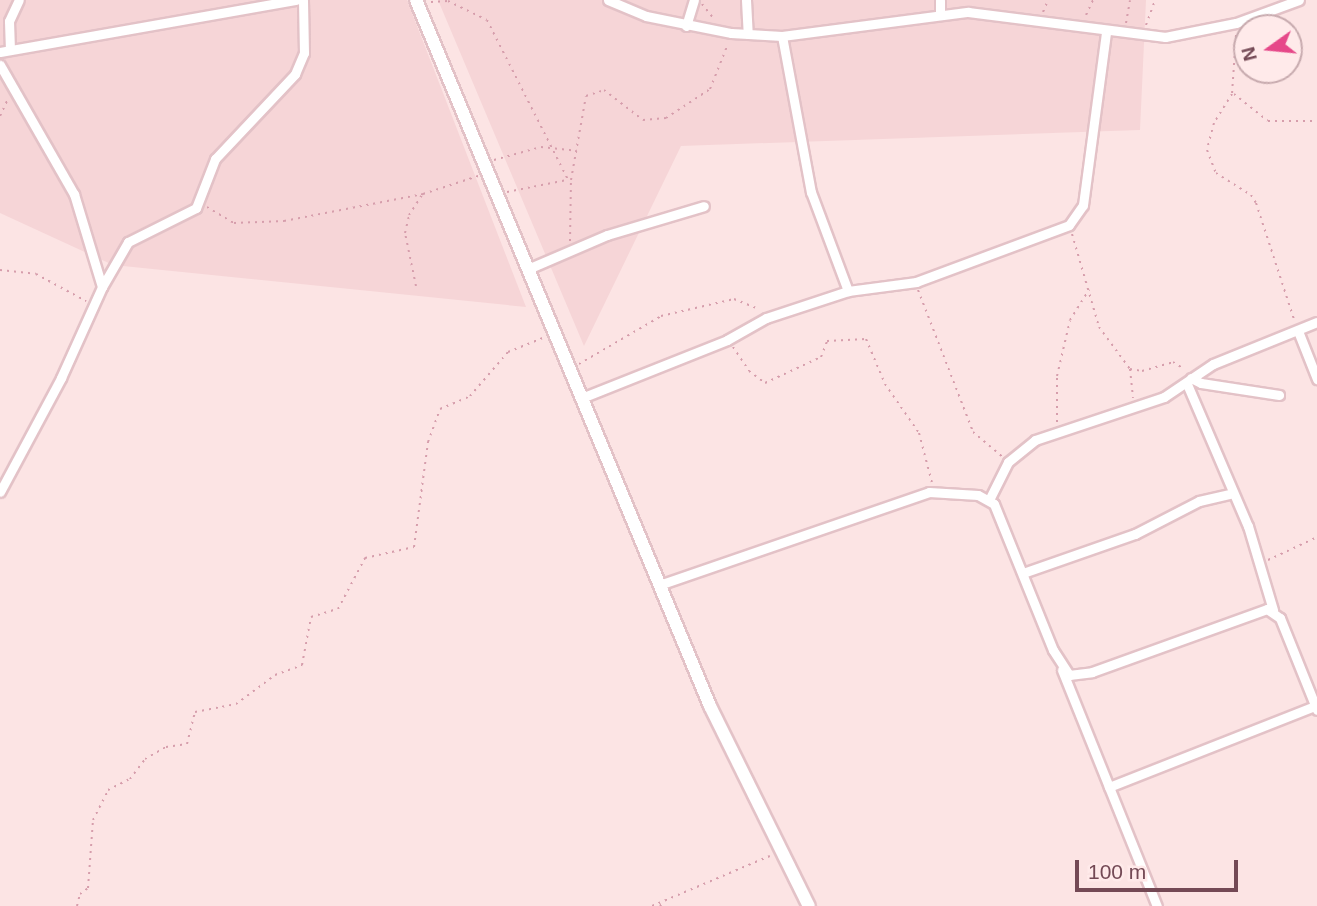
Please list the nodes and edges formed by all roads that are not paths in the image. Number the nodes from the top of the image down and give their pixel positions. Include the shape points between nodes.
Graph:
1 (19, 0) edge
2 (296, 0) edge
3 (303, 0) edge
4 (608, 0) edge
5 (697, 0) edge
6 (746, 0) edge
7 (940, 0) edge
8 (1300, 0) edge
9 (416, 1) edge
10 (940, 15) junction
11 (686, 26) junction
12 (1106, 32) junction
13 (748, 34) junction
14 (782, 36) junction
15 (5, 51) edge
16 (0, 65) edge
17 (704, 206) dead end
18 (530, 268) junction
19 (102, 286) junction
20 (848, 291) junction
21 (1317, 322) edge
22 (1298, 331) junction
23 (1317, 379) edge
24 (1189, 381) junction
25 (1279, 395) dead end
26 (584, 397) junction
27 (0, 492) edge
28 (1233, 493) junction
29 (990, 498) junction
30 (1023, 573) junction
31 (662, 584) junction
32 (1273, 610) junction
33 (1062, 669) junction
34 (1316, 708) edge
35 (1109, 787) junction
36 (809, 906) edge
37 (1157, 906) edge

1 - 15 street
2 - 15 street
3 - 19 street via 301,64 215,159 201,201 188,213 128,242
4 - 11 street
5 - 11 street
6 - 13 street
7 - 10 street
8 - 12 street via 1236,23 1181,35 1143,37
9 - 18 street
10 - 12 street via 989,13
10 - 14 street
11 - 13 street
12 - 20 street via 1083,205 1069,225 916,282
13 - 14 street
14 - 20 street via 811,192
16 - 19 street via 81,209
17 - 18 street
18 - 26 street
19 - 27 street
20 - 26 street via 777,314 727,340
21 - 22 street
22 - 23 street
22 - 24 street via 1213,364
24 - 25 street
24 - 28 street
24 - 29 street via 1133,409 1052,433 1020,449 1007,462
26 - 31 street
28 - 30 street via 1199,501 1135,534
28 - 32 street via 1261,564
29 - 30 street
29 - 31 street via 934,491
30 - 33 street
31 - 36 street via 710,706
32 - 33 street via 1250,614 1093,672 1069,675
32 - 34 street
33 - 35 street
34 - 35 street
35 - 37 street

